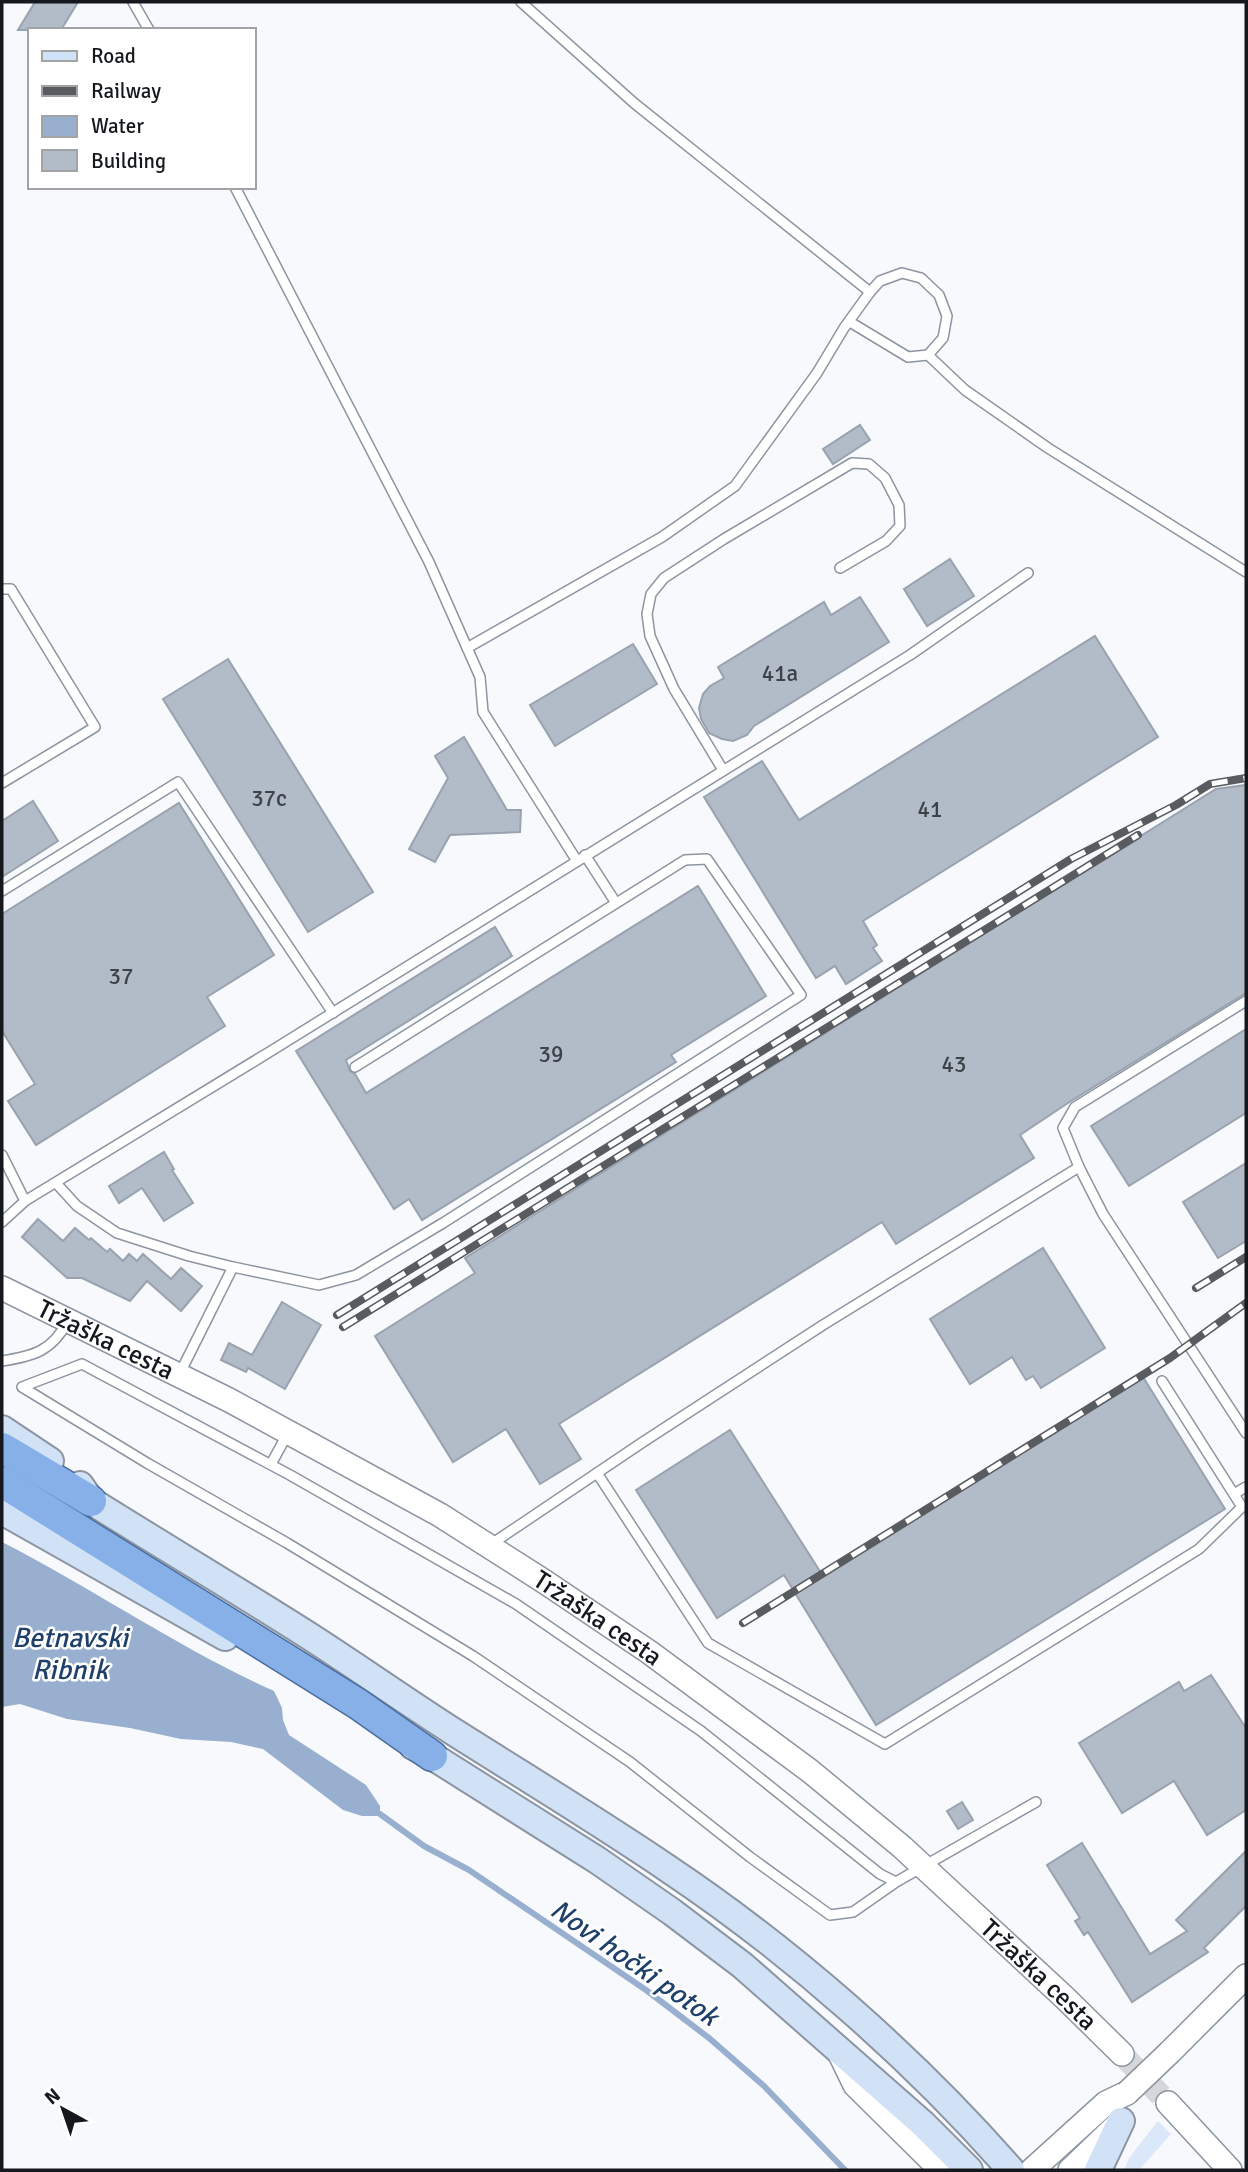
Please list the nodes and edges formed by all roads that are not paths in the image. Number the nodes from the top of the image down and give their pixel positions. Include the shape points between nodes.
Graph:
1 (133, 2) edge
2 (521, 2) edge
3 (148, 28) edge
4 (236, 189) edge
5 (870, 292) junction
6 (850, 322) junction
7 (928, 355) junction
8 (840, 568) dead end
9 (1246, 572) edge
10 (1028, 573) dead end
11 (2, 589) edge
12 (467, 648) junction
13 (723, 770) junction
14 (2, 783) edge
15 (581, 858) junction
16 (2, 891) edge
17 (616, 903) junction
18 (1246, 1001) edge
19 (333, 1013) junction
20 (355, 1067) dead end
21 (2, 1154) edge
22 (1079, 1167) junction
23 (56, 1182) junction
24 (25, 1201) junction
25 (2, 1222) edge
26 (233, 1267) junction
27 (2, 1288) edge
28 (68, 1320) junction
29 (2, 1361) edge
30 (180, 1375) junction
31 (1162, 1381) dead end
32 (2, 1429) edge
33 (289, 1431) junction
34 (1246, 1433) edge
35 (2, 1448) edge
36 (271, 1464) junction
37 (597, 1473) junction
38 (2, 1482) edge
39 (1246, 1487) edge
40 (1234, 1494) junction
41 (91, 1502) junction
42 (2, 1511) edge
43 (488, 1546) junction
44 (432, 1756) junction
45 (1036, 1802) dead end
46 (924, 1866) junction
47 (897, 1882) junction
48 (1246, 1976) edge
49 (838, 2049) junction
50 (1122, 2054) tunnel mouth
51 (1127, 2093) junction
52 (1168, 2103) tunnel mouth
53 (1121, 2121) junction
54 (941, 2170) edge
55 (969, 2170) edge
56 (1011, 2170) edge
57 (1032, 2170) edge
58 (1070, 2170) edge
59 (1098, 2170) edge
60 (1230, 2170) edge

1 - 3 lane
2 - 5 lane via 634,103
4 - 12 lane via 429,562
5 - 6 lane
5 - 7 lane via 880,281 902,273 921,278 939,295 947,316 943,338
6 - 7 lane via 908,357
6 - 12 lane via 735,486 662,537
7 - 9 lane via 965,390 1037,440
8 - 13 lane via 886,541 900,526 899,505 885,478 869,464 852,463 724,539 664,578 652,594 647,614 650,636 674,689
10 - 13 lane via 910,655
11 - 14 lane via 10,589 95,727
12 - 15 lane via 480,677 483,712
13 - 15 lane
15 - 17 lane
15 - 19 lane
16 - 19 lane via 178,782
17 - 20 lane
17 - 26 lane via 685,860 707,859 801,995 356,1275 319,1285
18 - 22 lane via 1075,1107 1063,1128
19 - 23 lane
21 - 24 lane
22 - 34 lane via 1103,1214
22 - 37 lane via 823,1325
23 - 24 lane
23 - 26 lane via 76,1206 117,1233
24 - 25 lane
26 - 30 lane
27 - 28 street, Tržaška cesta
28 - 29 lane via 57,1339 43,1350
28 - 30 street, Tržaška cesta
30 - 33 street, Tržaška cesta
31 - 40 lane
32 - 41 main road via 73,1475
33 - 36 lane
33 - 43 street, Tržaška cesta
35 - 41 highway
36 - 47 lane via 516,1604 701,1731 880,1874
36 - 47 lane via 82,1364 22,1387 473,1656 630,1762 830,1915 853,1912
37 - 40 lane via 708,1643 885,1744 1199,1549 1242,1507
37 - 43 lane
38 - 44 highway via 358,1704
39 - 40 lane
41 - 56 main road via 307,1635 712,1899 871,2029
42 - 44 main road
43 - 46 street, Tržaška cesta via 659,1660 810,1772
44 - 49 main road via 672,1912 742,1965
45 - 46 lane
46 - 47 lane
46 - 50 street, Tržaška cesta
48 - 51 street, bridge
49 - 54 street via 855,2085
49 - 55 main road
51 - 53 street
51 - 57 street via 1106,2103
52 - 60 street
53 - 58 street
53 - 59 main road

